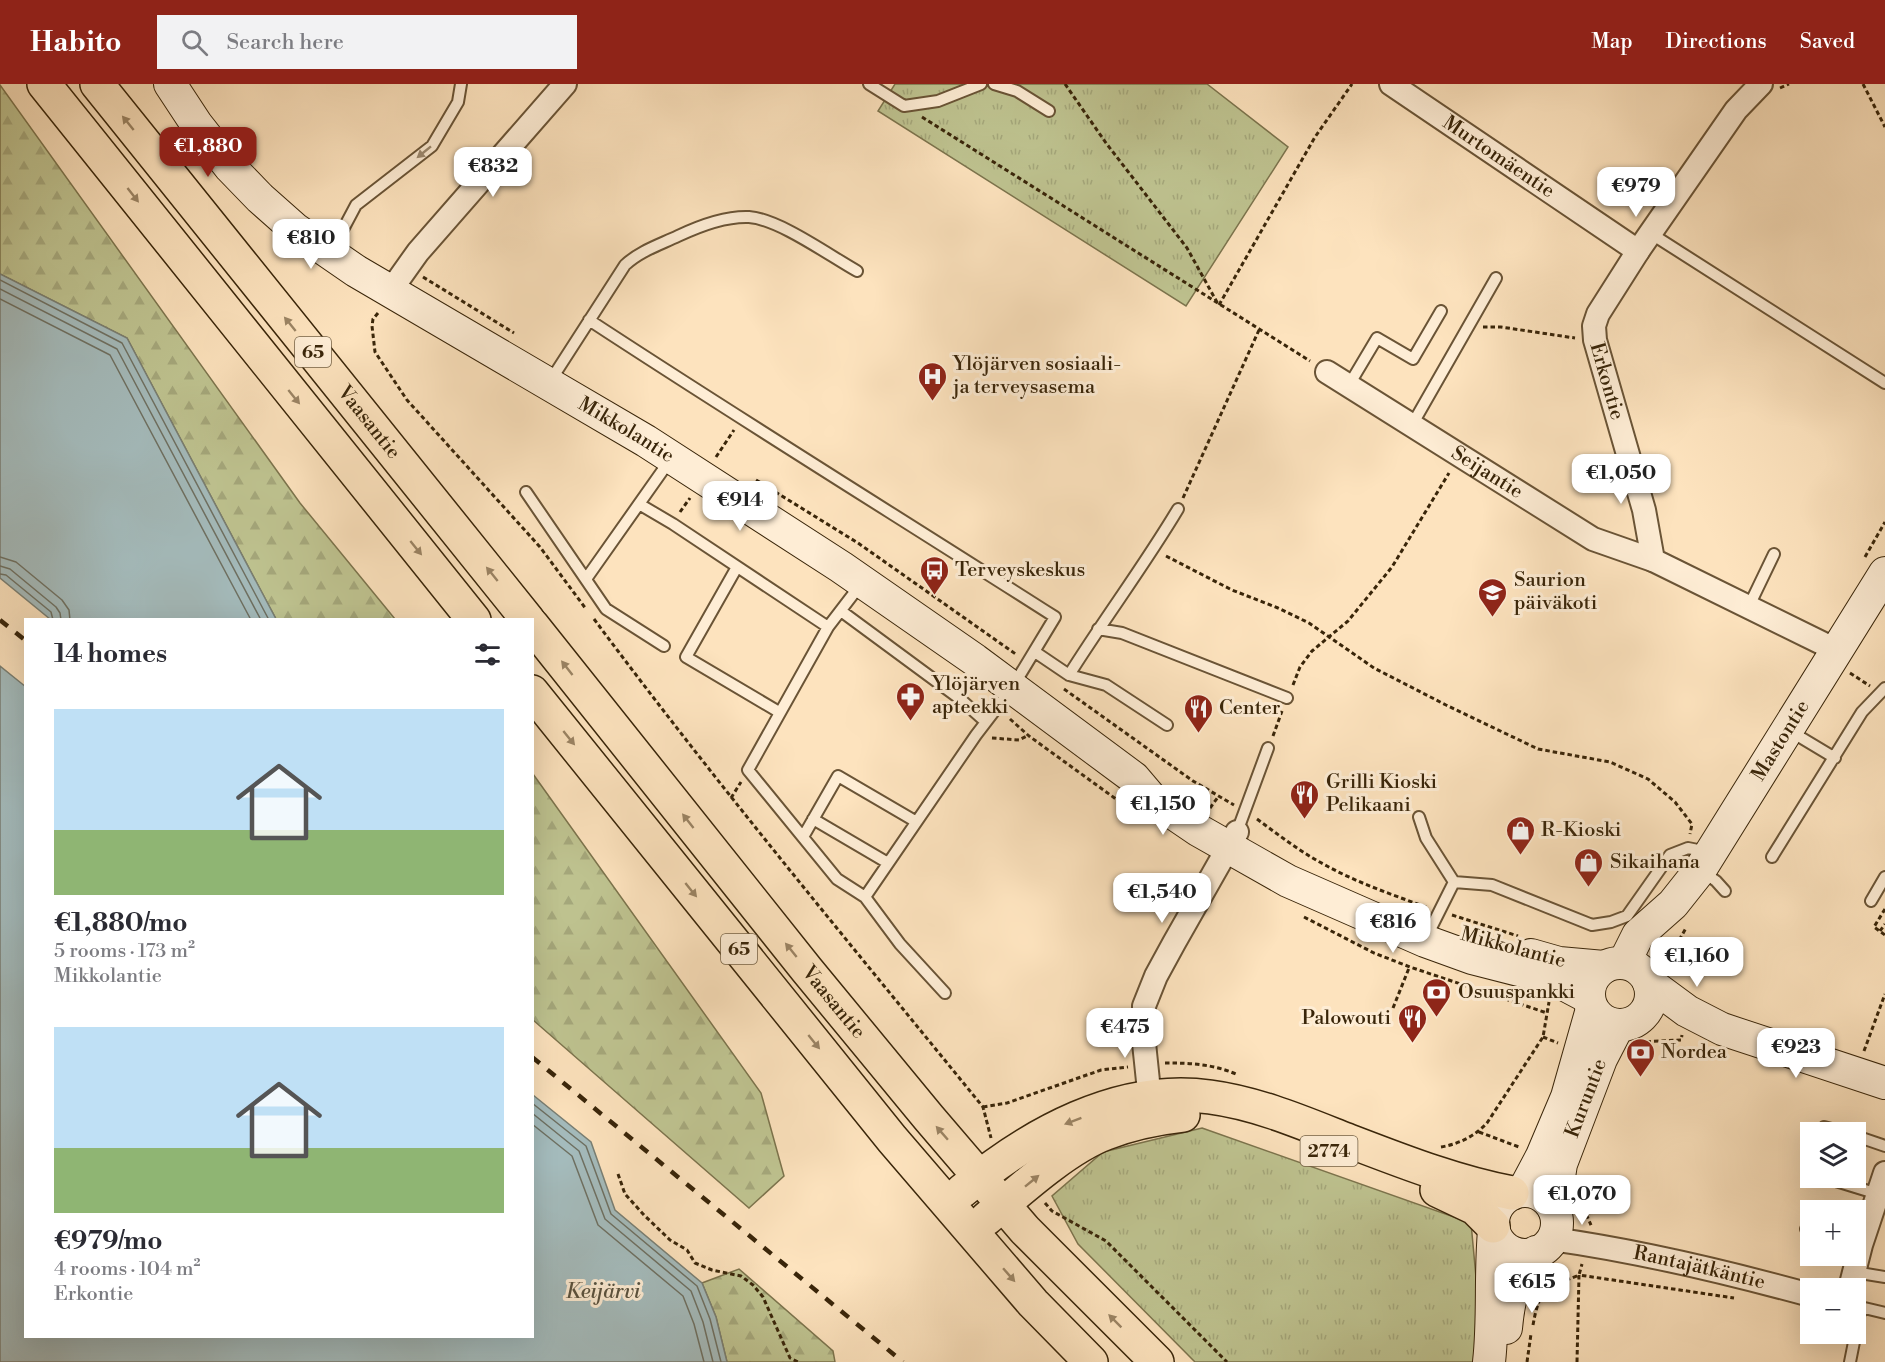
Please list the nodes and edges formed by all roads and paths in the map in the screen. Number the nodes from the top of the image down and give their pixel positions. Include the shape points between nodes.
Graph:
1 (44, 84) edge
2 (97, 84) edge
3 (170, 84) edge
4 (461, 84) edge
5 (565, 84) edge
6 (869, 84) edge
7 (981, 84) edge
8 (994, 84) edge
9 (1065, 84) edge
10 (1352, 84) edge
11 (1391, 84) edge
12 (1761, 84) edge
13 (1863, 84) edge
14 (904, 106) junction
15 (1049, 111) dead end
16 (1885, 127) edge
17 (339, 237) dead end
18 (1644, 242) junction
19 (857, 271) dead end
20 (1496, 278) dead end
21 (386, 300) junction
22 (1219, 304) junction
23 (1441, 311) dead end
24 (589, 320) junction
25 (1468, 327) junction
26 (1259, 330) junction
27 (1594, 340) junction
28 (1327, 372) joint
29 (548, 383) junction
30 (1885, 383) edge
31 (1349, 385) junction
32 (741, 419) junction
33 (1412, 424) junction
34 (1460, 455) junction
35 (717, 456) dead end
36 (672, 457) junction
37 (526, 492) dead end
38 (691, 495) dead end
39 (699, 501) dead end
40 (639, 504) junction
41 (1178, 509) joint
42 (1154, 549) junction
43 (1774, 554) dead end
44 (1653, 560) junction
45 (737, 567) junction
46 (1885, 573) edge
47 (586, 579) junction
48 (863, 582) junction
49 (1749, 606) junction
50 (841, 611) junction
51 (472, 618) edge
52 (526, 618) edge
53 (828, 627) junction
54 (534, 628) edge
55 (1098, 629) junction
56 (1330, 638) junction
57 (664, 646) dead end
58 (1035, 652) junction
59 (1840, 660) junction
60 (1068, 675) junction
61 (1871, 687) dead end
62 (1885, 688) edge
63 (534, 694) edge
64 (1004, 698) junction
65 (1287, 698) junction
66 (779, 712) junction
67 (986, 722) junction
68 (1167, 725) dead end
69 (1788, 729) junction
70 (1268, 748) joint
71 (1153, 753) dead end
72 (1834, 758) junction
73 (1128, 790) junction
74 (1218, 797) junction
75 (1210, 808) dead end
76 (1419, 817) dead end
77 (813, 819) junction
78 (915, 821) junction
79 (1238, 830) junction
80 (803, 837) junction
81 (1699, 857) junction
82 (1772, 857) dead end
83 (888, 863) junction
84 (1885, 877) edge
85 (1454, 882) junction
86 (1725, 891) dead end
87 (865, 897) junction
88 (1871, 901) dead end
89 (1885, 908) edge
90 (1885, 924) edge
91 (1880, 931) junction
92 (1885, 935) edge
93 (1427, 936) junction
94 (1518, 936) dead end
95 (1630, 972) junction
96 (945, 993) dead end
97 (1885, 994) edge
98 (1550, 996) dead end
99 (1393, 1008) dead end
100 (1609, 1013) junction
101 (1722, 1029) junction
102 (1543, 1037) dead end
103 (1862, 1055) dead end
104 (1885, 1083) edge
105 (1151, 1107) junction
106 (1866, 1139) edge
107 (1885, 1146) edge
108 (993, 1168) junction
109 (618, 1174) dead end
110 (1866, 1182) edge
111 (1882, 1183) edge
112 (1518, 1192) junction
113 (1016, 1194) junction
114 (947, 1204) junction
115 (1866, 1224) edge
116 (1494, 1228) junction
117 (970, 1231) junction
118 (1548, 1234) junction
119 (1589, 1234) junction
120 (1579, 1275) junction
121 (1885, 1277) edge
122 (1866, 1287) edge
123 (1800, 1291) edge
124 (1744, 1299) dead end
125 (1866, 1300) edge
126 (1885, 1313) edge
127 (1851, 1344) edge
128 (798, 1362) edge
129 (1091, 1362) edge
130 (1157, 1362) edge
131 (1227, 1362) edge
132 (1489, 1362) edge
133 (1502, 1362) edge
134 (1527, 1362) edge
135 (1577, 1362) edge
136 (1850, 1362) edge

1 -> 51 highway, 65
52 -> 2 highway, Vaasantie / 65
3 - 21 main road, Mikkolantie via 213,146 260,198 295,229 356,270
4 -> 17 lane via 458,102 432,146 356,205
5 - 21 street via 418,252
6 - 14 lane
7 - 14 lane via 938,101
8 - 15 lane
9 - 22 path via 1187,248
10 - 22 path via 1315,137
11 - 18 street, Murtomäentie
12 - 18 street, Erkontie via 1736,110
13 - 16 path
14 - 22 path
18 - 27 street, Erkontie via 1598,314
18 - 30 lane
19 - 24 lane via 780,226 751,217 727,219 686,232 633,258
20 - 25 lane
21 - 29 main road, Mikkolantie
21 - 108 path via 372,326 375,352 407,400 540,547 717,780 983,1107
22 - 26 path
23 - 31 lane via 1413,359 1377,339
24 - 29 lane
24 - 32 lane
25 - 27 path via 1501,327
25 - 33 lane
26 - 28 path
26 - 41 path
27 - 44 street, Erkontie via 1644,510
28 - 31 street, Seijantie
29 - 36 main road, Mikkolantie
31 - 33 street, Seijantie
32 - 35 path
32 - 58 lane via 1055,617
33 - 34 street, Seijantie
34 - 44 street, Seijantie via 1593,539
34 - 56 path via 1392,567
36 - 40 lane
36 - 48 main road, Mikkolantie
37 - 47 lane
38 - 39 path
40 - 45 lane
40 - 47 lane
41 - 42 lane
42 - 55 lane
42 - 56 path via 1232,590 1309,623
43 - 49 lane
44 - 49 street
45 - 53 lane
45 - 66 lane via 686,657
46 - 59 main road, Mastontie
47 - 57 lane via 606,609
48 - 50 lane
48 - 64 main road, Mikkolantie
49 - 59 street
50 - 53 lane
50 - 67 lane
53 - 66 lane
108 -> 54 highway, Vaasantie / 65 via 807,970
55 - 60 lane
55 - 65 lane via 1122,633
56 - 65 path via 1312,651
56 - 81 path via 1374,668 1538,748 1610,762 1648,779 1675,802 1692,824
58 - 60 lane
58 - 64 lane
59 - 61 path
59 - 69 main road, Mastontie
60 - 68 lane via 1106,685
62 - 72 lane via 1862,712
63 -> 114 highway, Vaasantie / 65
64 - 67 lane
64 - 73 main road, Mikkolantie
64 - 73 path via 1029,736
65 - 70 path
66 - 80 lane via 748,770
67 - 78 lane
69 - 72 lane
69 - 81 main road, Mastontie
70 - 79 lane
71 - 74 path
72 - 82 lane
73 - 79 main road, Mikkolantie via 1155,784
74 - 75 path
74 - 79 path
76 - 85 lane via 1425,838
77 - 78 lane via 838,776
77 - 80 lane
77 - 83 lane
78 - 83 lane
79 - 93 main road, Mikkolantie via 1293,865 1393,911
79 - 93 path via 1286,841 1327,866 1399,897
79 - 105 street via 1156,976 1144,1006
80 - 87 lane via 837,879
81 - 85 lane via 1670,855 1627,916 1592,925 1492,885
81 - 86 lane
81 - 95 main road, Mastontie via 1673,904 1658,943
83 - 87 lane
84 - 88 lane
85 - 93 lane
87 - 96 lane via 900,944
89 - 91 path via 1874,927
90 - 91 path
91 - 92 path
93 - 94 path
93 - 95 main road, Mikkolantie via 1497,946 1559,963
93 - 99 path
93 - 100 main road, Mikkolantie via 1472,958 1554,979
95 - 100 main road, Mastontie via 1595,975 1590,985
95 - 100 main road via 1650,1003 1646,1012
95 - 101 main road via 1687,1011
97 - 103 path
98 - 102 path
100 - 101 main road, Mikkolantie via 1684,1029
100 - 112 main road, Kuruntie via 1542,1156
100 - 118 main road, Kuruntie via 1601,1059 1561,1164
101 - 104 main road
105 -> 108 highway, 2774 via 1127,1101 1065,1124
105 - 112 highway, 2774 via 1196,1095 1232,1101 1483,1187
113 -> 105 highway, 2774 via 1075,1149
105 - 116 highway, 2774 via 1183,1115 1242,1120 1448,1194 1475,1208
106 - 107 lane
108 - 113 highway, Vaasantie / 65
108 - 114 highway, 2774
109 - 128 path via 625,1194 670,1240 687,1250 695,1263 741,1276 753,1285 763,1297 790,1358
110 - 111 lane
111 - 115 street
112 - 116 main road via 1497,1207
112 - 118 main road via 1542,1195
113 - 117 highway, 2774
130 -> 113 highway, Vaasantie / 65 via 1025,1230
113 - 131 path via 1106,1241
114 - 117 highway, Vaasantie / 65
116 - 118 main road via 1499,1242 1525,1255
116 - 132 main road
117 -> 129 highway, Vaasantie / 65
118 - 119 street, Rantajätkäntie
118 - 133 main road, Kuruntie via 1513,1285
119 - 120 path
119 - 123 street, Rantajätkäntie
120 - 124 path
120 - 134 path via 1549,1287 1540,1295
120 - 135 path
121 - 122 lane
125 - 126 lane
127 - 136 lane

